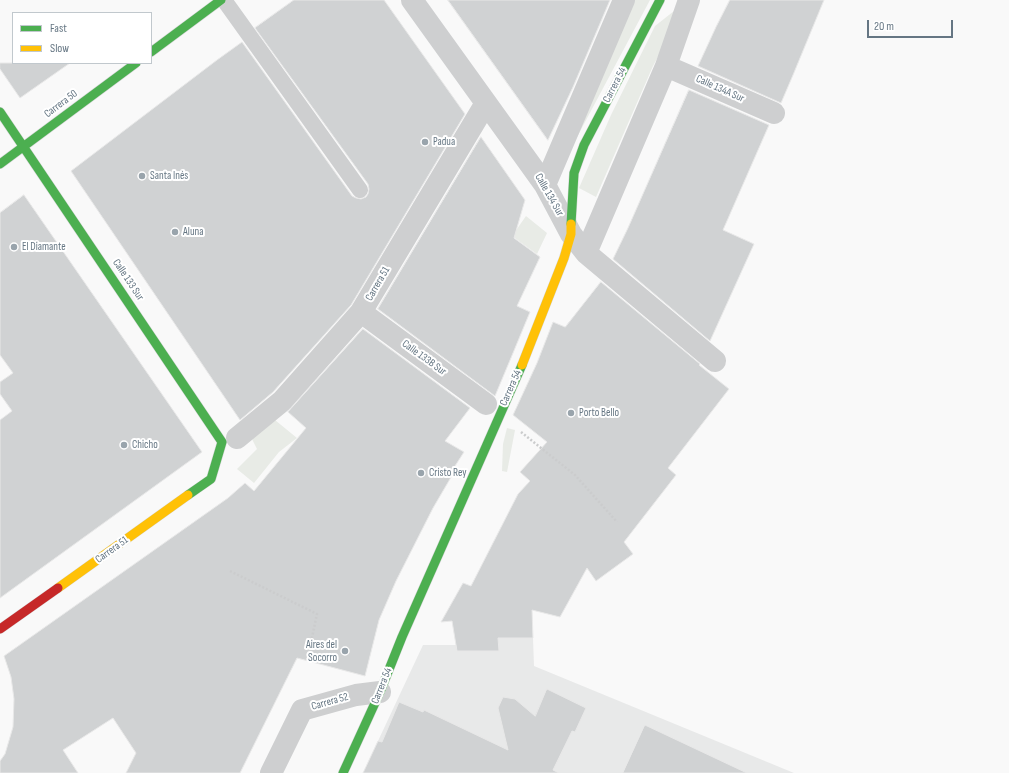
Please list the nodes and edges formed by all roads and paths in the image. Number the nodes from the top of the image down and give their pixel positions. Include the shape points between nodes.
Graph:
1 (223, 0) edge
2 (412, 0) edge
3 (624, 0) edge
4 (660, 0) edge
5 (689, 0) edge
6 (152, 51) edge
7 (135, 64) edge
8 (666, 66) junction
9 (486, 103) junction
10 (0, 112) edge
11 (774, 113) dead end
12 (24, 146) junction
13 (0, 164) edge
14 (546, 185) junction
15 (360, 190) dead end
16 (571, 234) junction
17 (586, 253) junction
18 (361, 312) junction
19 (715, 361) dead end
20 (493, 409) junction
21 (237, 438) dead end
22 (216, 465) joint
23 (617, 522) dead end
24 (230, 571) dead end
25 (0, 629) edge
26 (311, 642) dead end
27 (380, 692) junction
28 (271, 773) edge
29 (343, 773) edge

1 - 6 street
1 - 15 lane
2 - 9 street, Calle 134 Sur
3 - 14 street
4 - 16 street, Carrera 54 via 584,145 574,173
5 - 8 street
7 - 12 street, Carrera 50
8 - 11 street, Calle 134A Sur
8 - 17 street
9 - 14 street, Calle 134 Sur
9 - 18 street, Carrera 51
10 - 12 street, Calle 133 Sur
12 - 13 street, Carrera 50
12 - 22 street, Calle 133 Sur via 222,442
14 - 16 street, Calle 134 Sur
16 - 17 street, Calle 134 Sur
16 - 20 street, Carrera 54 via 525,358
17 - 19 street, Calle 134 Sur
18 - 20 street, Calle 133B Sur
18 - 21 street, Carrera 51 via 282,401
20 - 23 path via 575,475
20 - 27 street, Carrera 54
22 - 25 street, Carrera 51 via 211,479
24 - 26 path via 317,614
27 - 28 street, Carrera 52 via 356,695 302,710
27 - 29 street, Carrera 54

